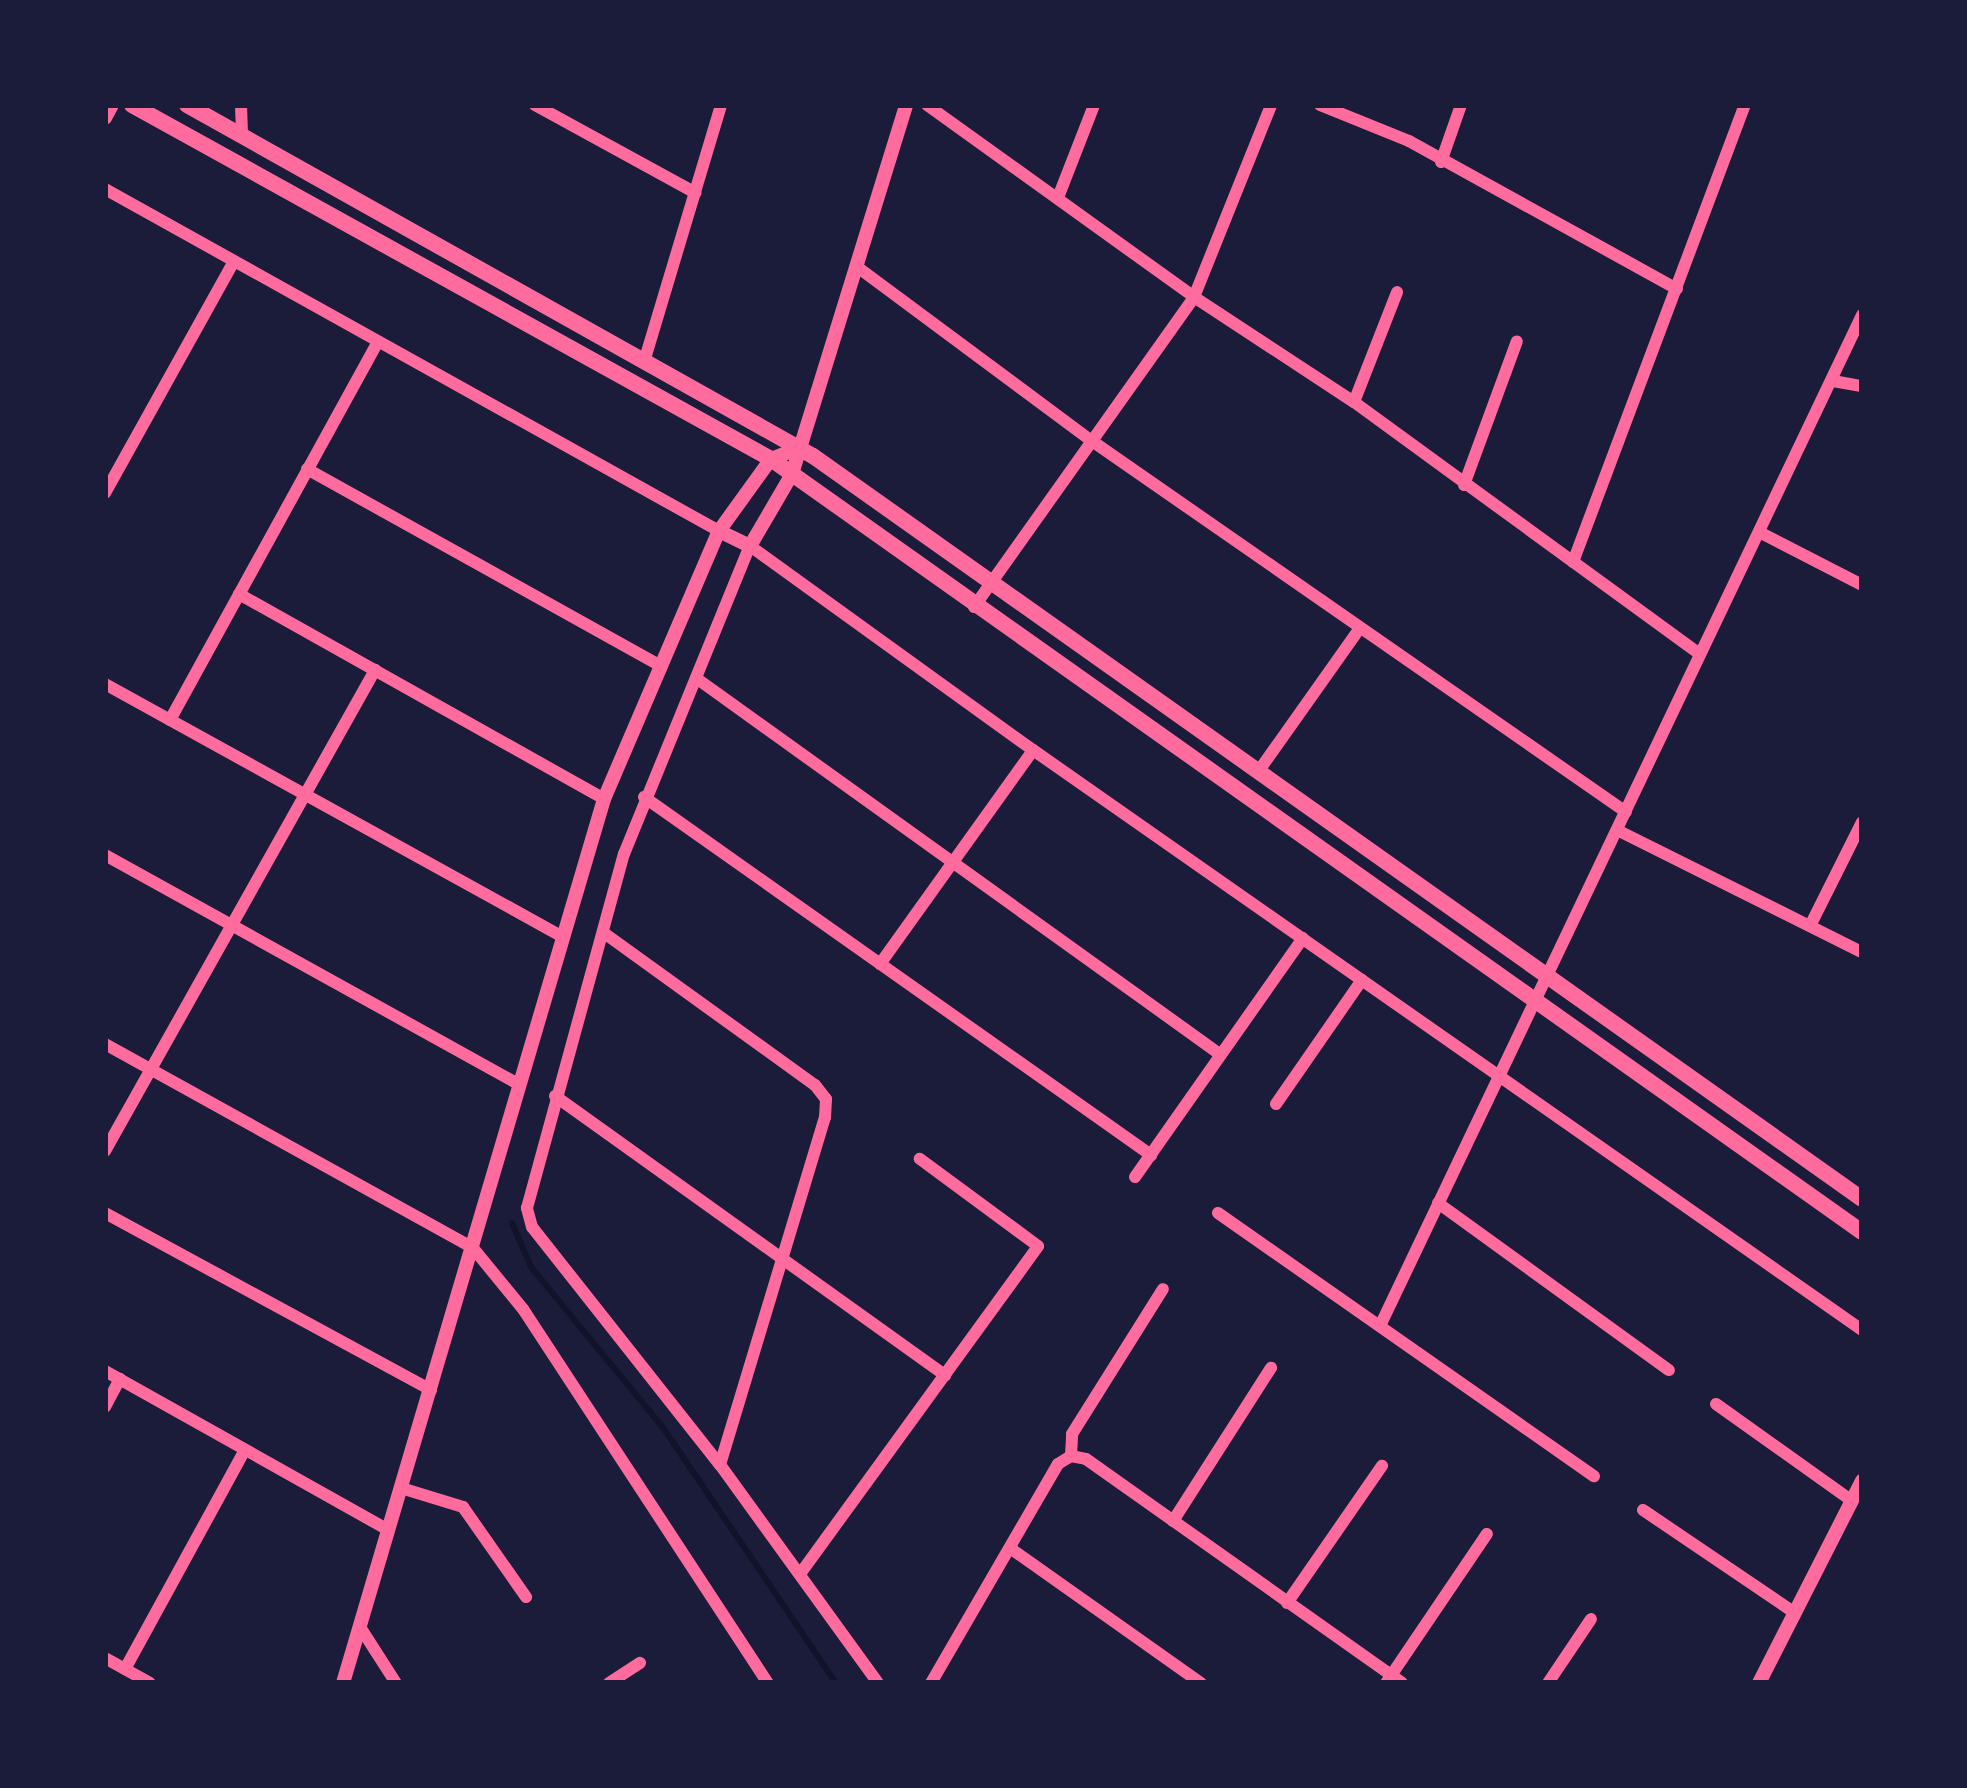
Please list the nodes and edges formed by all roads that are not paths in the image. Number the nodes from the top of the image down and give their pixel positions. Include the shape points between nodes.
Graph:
1 (112, 105) edge
2 (132, 105) edge
3 (188, 105) edge
4 (241, 105) edge
5 (535, 105) edge
6 (721, 105) edge
7 (906, 105) edge
8 (927, 105) edge
9 (1094, 105) edge
10 (1271, 105) edge
11 (1320, 105) edge
12 (1461, 105) edge
13 (1746, 105) edge
14 (105, 118) edge
15 (242, 135) junction
16 (1442, 162) junction
17 (105, 189) edge
18 (696, 193) junction
19 (1059, 196) junction
20 (234, 261) junction
21 (856, 266) junction
22 (1677, 289) junction
23 (1396, 292) dead end
24 (1195, 297) junction
25 (1862, 315) edge
26 (378, 340) junction
27 (1517, 340) dead end
28 (644, 362) junction
29 (1833, 380) junction
30 (1862, 386) edge
31 (1354, 402) junction
32 (1092, 441) junction
33 (800, 448) junction
34 (771, 459) junction
35 (307, 469) junction
36 (792, 474) junction
37 (1464, 485) junction
38 (105, 493) edge
39 (719, 531) junction
40 (1761, 533) junction
41 (750, 546) junction
42 (1573, 562) junction
43 (990, 585) junction
44 (1862, 585) edge
45 (239, 594) junction
46 (974, 607) junction
47 (1360, 628) junction
48 (1700, 654) junction
49 (661, 665) junction
50 (375, 670) junction
51 (696, 678) junction
52 (105, 684) edge
53 (170, 720) junction
54 (1033, 750) junction
55 (1258, 772) junction
56 (305, 795) junction
57 (644, 797) junction
58 (604, 799) junction
59 (1626, 812) junction
60 (1862, 822) edge
61 (1617, 830) junction
62 (105, 855) edge
63 (952, 862) junction
64 (232, 926) junction
65 (1810, 926) junction
66 (604, 933) junction
67 (563, 937) junction
68 (1303, 938) junction
69 (1862, 952) edge
70 (880, 964) junction
71 (1546, 974) junction
72 (1362, 980) junction
73 (1534, 1000) junction
74 (105, 1044) edge
75 (1221, 1055) junction
76 (151, 1069) junction
77 (1499, 1077) junction
78 (520, 1085) junction
79 (555, 1096) junction
80 (1276, 1104) dead end
81 (105, 1151) edge
82 (1151, 1155) junction
83 (920, 1159) dead end
84 (1135, 1178) dead end
85 (1862, 1199) edge
86 (1438, 1203) junction
87 (1218, 1213) dead end
88 (105, 1214) edge
89 (1862, 1232) edge
90 (473, 1248) junction
91 (782, 1257) junction
92 (1163, 1288) dead end
93 (1380, 1326) junction
94 (1862, 1330) edge
95 (1271, 1369) dead end
96 (1669, 1370) dead end
97 (105, 1371) edge
98 (944, 1375) junction
99 (120, 1379) junction
100 (431, 1390) junction
101 (1716, 1404) dead end
102 (105, 1407) edge
103 (245, 1450) junction
104 (1071, 1456) junction
105 (721, 1465) junction
106 (1382, 1466) dead end
107 (1594, 1476) dead end
108 (1862, 1481) edge
109 (401, 1488) junction
110 (1852, 1502) junction
111 (1643, 1510) dead end
112 (1173, 1520) junction
113 (388, 1530) junction
114 (1487, 1534) dead end
115 (1010, 1548) junction
116 (800, 1574) junction
117 (526, 1597) dead end
118 (1287, 1603) junction
119 (1795, 1613) junction
120 (1591, 1619) dead end
121 (360, 1627) junction
122 (105, 1658) edge
123 (640, 1664) dead end
124 (125, 1669) junction
125 (1393, 1680) edge
126 (150, 1683) edge
127 (343, 1683) edge
128 (395, 1683) edge
129 (609, 1683) edge
130 (768, 1683) edge
131 (878, 1683) edge
132 (931, 1683) edge
133 (1201, 1683) edge
134 (1548, 1683) edge
135 (1759, 1683) edge

1 - 14 street
2 - 34 main road
3 - 15 main road
4 - 15 street
5 - 18 street
6 - 18 street
7 - 21 street
8 - 19 street
9 - 19 street
10 - 24 street
11 - 16 street
12 - 16 street
13 - 22 street
15 - 28 main road
16 - 22 street
17 - 20 street
18 - 28 street
19 - 24 street
20 - 26 street
20 - 38 street
21 - 32 street
21 - 33 street
22 - 42 street
23 - 31 street
24 - 31 street
24 - 32 street
25 - 29 street
26 - 35 street
26 - 39 street
27 - 37 street
28 - 33 main road
29 - 30 street
29 - 40 street
31 - 37 street
32 - 43 street
32 - 47 street
33 - 34 street
33 - 36 street
33 - 43 main road
34 - 36 main road
34 - 39 street
35 - 45 street
35 - 49 street
36 - 41 street
36 - 46 main road
37 - 42 street
39 - 41 street
39 - 49 street
40 - 44 street
40 - 48 street
41 - 51 street
41 - 54 street
42 - 48 street
43 - 46 street
43 - 55 main road
45 - 50 street
45 - 53 street
46 - 73 main road
47 - 55 street
47 - 59 street
48 - 59 street
49 - 58 street
50 - 56 street
50 - 58 street
51 - 57 street
51 - 63 street
52 - 53 street
53 - 56 street
54 - 63 street
54 - 68 street
55 - 71 main road
56 - 64 street
56 - 67 street
57 - 66 street
57 - 70 street
58 - 67 street
59 - 61 street
60 - 65 street
61 - 65 street
61 - 71 street
62 - 64 street
63 - 70 street
63 - 75 street
64 - 76 street
64 - 78 street
65 - 69 street
66 - 79 street
66 - 91 street via 823,1094 826,1118
67 - 78 street
68 - 72 street
68 - 75 street
70 - 82 street
71 - 73 street
71 - 85 main road
72 - 77 street
72 - 80 street
73 - 77 street
73 - 89 main road
74 - 76 street
75 - 82 street
76 - 81 street
76 - 90 street
77 - 86 street
77 - 94 street
78 - 90 street
79 - 91 street
79 - 105 street via 528,1218
82 - 84 street
83 - 98 street via 1038,1246
86 - 93 street
86 - 96 street
87 - 93 street
88 - 100 street
90 - 100 street
90 - 130 street via 523,1310
91 - 98 street
91 - 105 street
92 - 104 street via 1072,1434
93 - 107 street
95 - 112 street
97 - 99 street
98 - 116 street
99 - 102 street
99 - 103 street
100 - 109 street
101 - 110 street
103 - 113 street
103 - 124 street
104 - 112 street
104 - 115 street via 1058,1464
105 - 116 street
106 - 118 street
108 - 110 street
109 - 113 street
109 - 117 street via 463,1507
110 - 119 street
111 - 119 street
112 - 118 street
113 - 121 street
114 - 125 street
115 - 132 street
115 - 133 street
116 - 131 street
118 - 125 street
119 - 135 street
120 - 134 street
121 - 127 street
121 - 128 street
122 - 124 street
123 - 129 street
124 - 126 street

